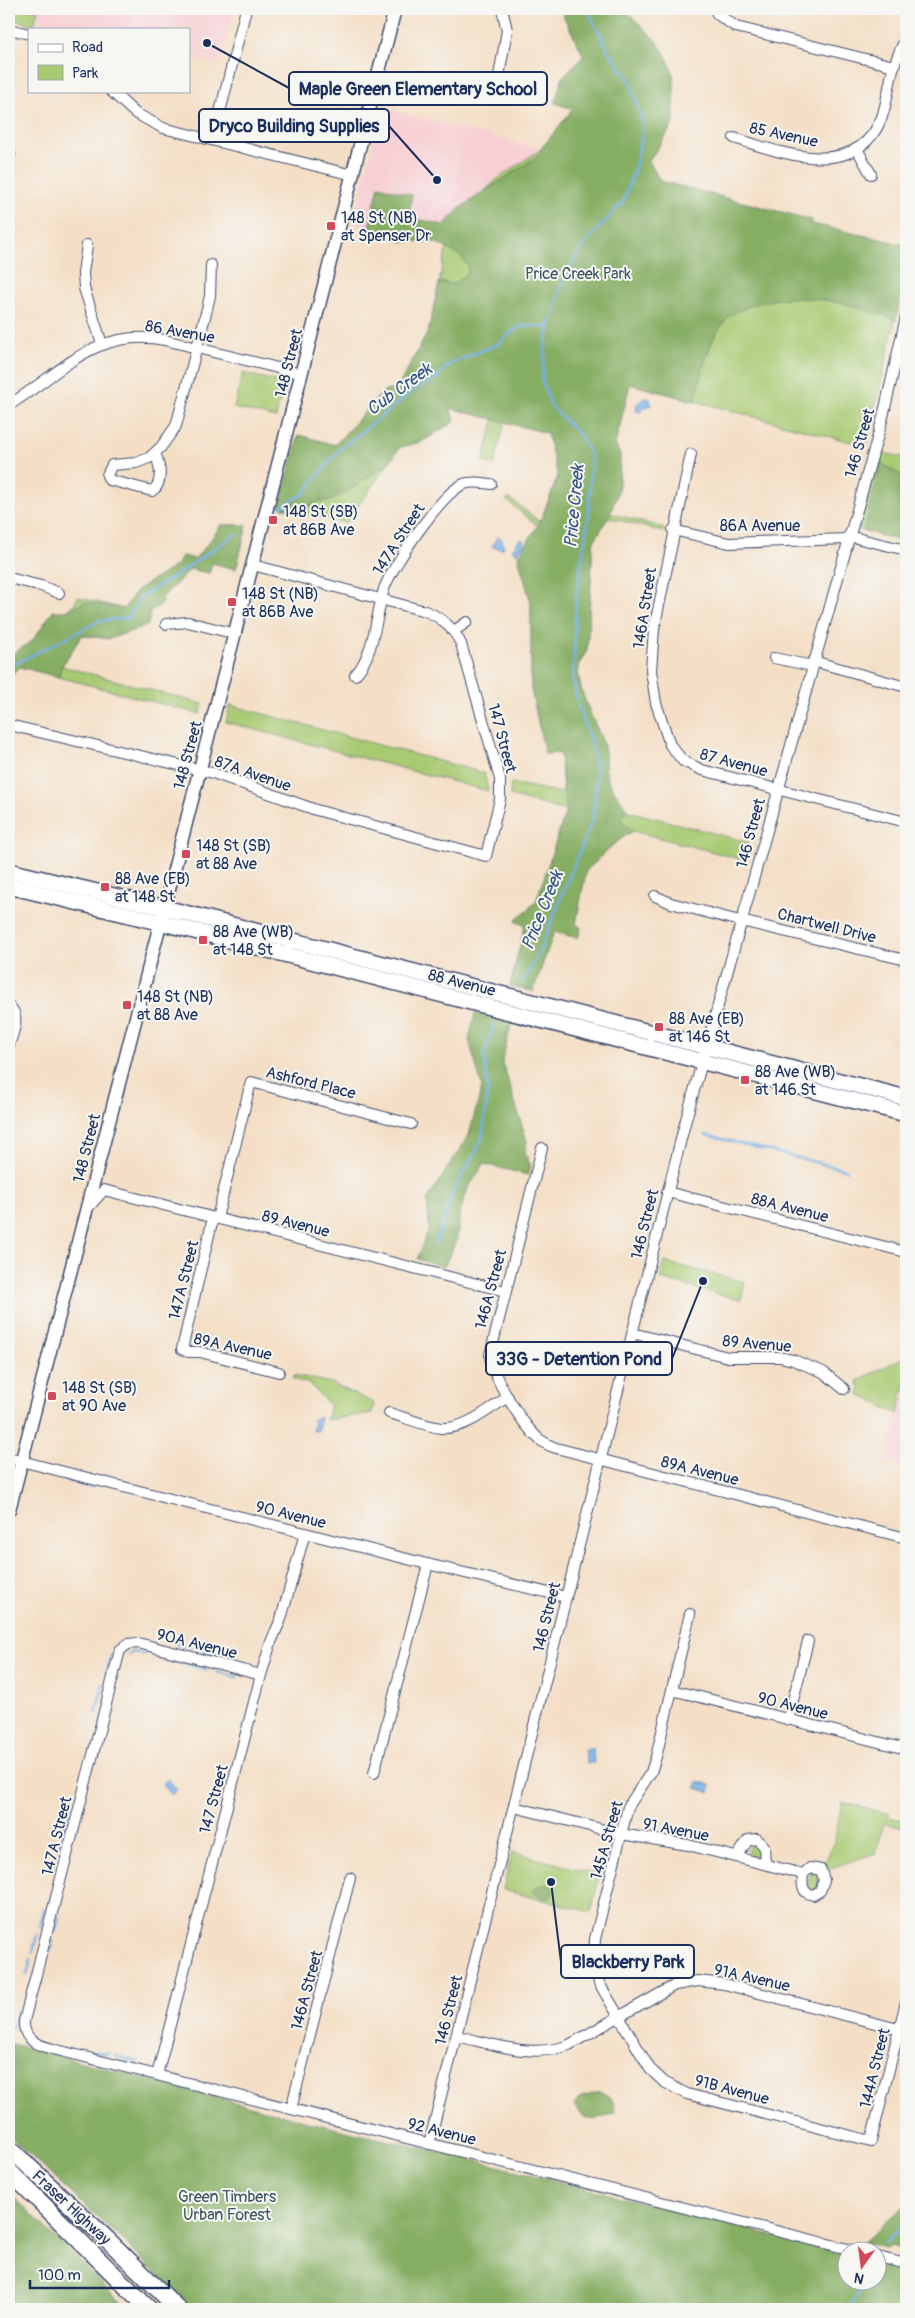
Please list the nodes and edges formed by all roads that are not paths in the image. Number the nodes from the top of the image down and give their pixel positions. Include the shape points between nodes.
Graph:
1 (246, 9) edge
2 (395, 9) edge
3 (502, 9) edge
4 (716, 14) dead end
5 (9, 29) edge
6 (28, 34) edge
7 (906, 37) edge
8 (894, 66) junction
9 (499, 76) dead end
10 (112, 92) edge
11 (734, 138) dead end
12 (213, 140) junction
13 (857, 150) junction
14 (870, 174) dead end
15 (353, 175) junction
16 (87, 245) dead end
17 (211, 265) dead end
18 (906, 318) edge
19 (102, 344) junction
20 (197, 348) junction
21 (302, 374) junction
22 (9, 404) edge
23 (155, 454) junction
24 (691, 454) dead end
25 (491, 484) dead end
26 (673, 530) junction
27 (848, 537) junction
28 (906, 550) edge
29 (253, 566) junction
30 (9, 578) edge
31 (59, 593) dead end
32 (381, 599) junction
33 (467, 622) dead end
34 (166, 624) dead end
35 (454, 631) junction
36 (236, 634) junction
37 (774, 658) dead end
38 (812, 663) junction
39 (354, 675) dead end
40 (906, 687) edge
41 (9, 725) edge
42 (683, 762) joint
43 (200, 771) junction
44 (777, 789) junction
45 (906, 822) edge
46 (486, 856) joint
47 (9, 871) edge
48 (9, 886) edge
49 (655, 896) dead end
50 (163, 908) junction
51 (741, 920) junction
52 (160, 922) junction
53 (906, 960) edge
54 (9, 1006) edge
55 (9, 1045) edge
56 (704, 1055) junction
57 (906, 1098) edge
58 (906, 1114) edge
59 (411, 1124) dead end
60 (542, 1148) dead end
61 (667, 1192) junction
62 (87, 1210) junction
63 (215, 1218) junction
64 (906, 1252) edge
65 (505, 1291) junction
66 (632, 1333) junction
67 (182, 1349) joint
68 (278, 1372) dead end
69 (844, 1388) dead end
70 (508, 1396) junction
71 (389, 1413) dead end
72 (15, 1459) edge
73 (600, 1460) junction
74 (9, 1510) edge
75 (305, 1533) junction
76 (906, 1538) edge
77 (428, 1564) junction
78 (566, 1597) junction
79 (690, 1614) dead end
80 (808, 1641) dead end
81 (124, 1646) joint
82 (261, 1675) junction
83 (672, 1690) junction
84 (788, 1720) junction
85 (906, 1748) edge
86 (374, 1773) dead end
87 (514, 1807) junction
88 (622, 1834) junction
89 (737, 1857) junction
90 (765, 1864) junction
91 (803, 1874) dead end
92 (350, 1878) dead end
93 (906, 2002) edge
94 (619, 2016) junction
95 (903, 2030) edge
96 (27, 2036) joint
97 (457, 2036) junction
98 (157, 2075) junction
99 (291, 2109) junction
100 (871, 2141) joint
101 (429, 2144) junction
102 (9, 2148) edge
103 (9, 2172) edge
104 (838, 2246) edge
105 (888, 2260) edge
106 (906, 2264) edge
107 (149, 2309) edge
108 (178, 2309) edge

1 - 12 street
2 - 15 street, 148 Street
3 - 9 street via 508,30
4 - 8 street via 736,27
5 - 6 street
7 - 8 street
8 - 13 street via 882,117
10 - 12 street via 135,113 156,125
11 - 13 street, 85 Avenue via 810,158 834,157
12 - 15 street
13 - 14 street
15 - 21 street, 148 Street
16 - 19 street via 84,288
17 - 20 street via 210,296
18 - 27 street, 146 Street via 882,421
19 - 20 street, 86 Avenue via 145,337
19 - 22 street, 86 Avenue via 75,358
20 - 21 street, 86 Avenue
20 - 23 street via 176,426
21 - 29 street, 148 Street
23 - 23 street via 136,463 112,465 107,475 109,480 149,492 155,490 160,473
24 - 26 street, 146A Street
25 - 32 street, 147A Street via 467,483 452,491 389,577
26 - 27 street, 86A Avenue via 728,544
26 - 42 street, 146A Street via 654,629 651,671 667,739
27 - 28 street, 86A Avenue
27 - 38 street, 146 Street
29 - 32 street
29 - 36 street, 148 Street
30 - 31 street
32 - 35 street via 430,612
32 - 39 street, 147A Street via 367,657
33 - 35 street
34 - 36 street via 188,622
35 - 46 street, 147 Street via 461,644 500,779 500,799
36 - 43 street, 148 Street
37 - 38 street
38 - 40 street
38 - 44 street, 146 Street
41 - 43 street, 87A Avenue
42 - 44 street, 87 Avenue
43 - 46 street, 87A Avenue via 328,814
43 - 50 street, 148 Street
44 - 45 street, 87 Avenue
44 - 51 street, 146 Street
47 - 50 main road, 88 Avenue
48 - 52 main road, 88 Avenue
49 - 51 street
50 - 52 street, 148 Street
50 - 56 main road, 88 Avenue
51 - 53 street, Chartwell Drive
51 - 56 street, 146 Street
52 - 56 main road, 88 Avenue
52 - 62 street, 148 Street
54 - 55 street via 16,1019
56 - 57 main road, 88 Avenue
56 - 58 main road, 88 Avenue
56 - 61 street, 146 Street
59 - 63 street, Ashford Place via 251,1082
60 - 65 street, 146A Street
61 - 64 street, 88A Avenue
61 - 66 street, 146 Street
62 - 63 street, 89 Avenue via 104,1190
62 - 72 street, 148 Street
63 - 65 street, 89 Avenue
63 - 67 street, 147A Street
65 - 70 street, 146A Street via 490,1355 493,1371
66 - 69 street, 89 Avenue via 728,1357 794,1360 823,1372
66 - 73 street, 146 Street
67 - 68 street, 89A Avenue
70 - 71 street via 457,1426 442,1428
70 - 73 street, 89A Avenue via 540,1440 556,1448
72 - 74 street, 148 Street
72 - 75 street, 90 Avenue
73 - 76 street, 89A Avenue
73 - 78 street, 146 Street
75 - 77 street, 90 Avenue
75 - 82 street, 147 Street
77 - 78 street, 90 Avenue
77 - 86 street
78 - 87 street, 146 Street
79 - 83 street, 145A Street
80 - 84 street
81 - 82 street, 90A Avenue via 138,1643
81 - 96 street, 147A Street via 118,1656 24,2021
82 - 98 street, 147 Street
83 - 84 street, 90 Avenue
83 - 88 street, 145A Street via 651,1772 628,1807
84 - 85 street, 90 Avenue
87 - 88 street, 91 Avenue
87 - 97 street, 146 Street
88 - 89 street, 91 Avenue
88 - 94 street, 145A Street via 594,1949 599,1983
89 - 90 street, 91 Avenue
89 - 90 street via 748,1840 757,1839 764,1846
90 - 91 street, 91 Avenue
92 - 99 street, 146A Street
93 - 95 street, 144A Street
94 - 95 street, 91A Avenue via 675,1985 704,1981
94 - 97 street, 91A Avenue via 569,2045 545,2052 525,2051
94 - 100 street, 91B Avenue via 650,2069 675,2089
95 - 100 street, 144A Street
96 - 98 street, 92 Avenue via 42,2046
97 - 101 street, 146 Street
98 - 99 street, 92 Avenue
99 - 101 street, 92 Avenue
101 - 104 street, 92 Avenue
102 - 108 main road, Fraser Highway
103 - 107 main road, Fraser Highway
105 - 106 street

